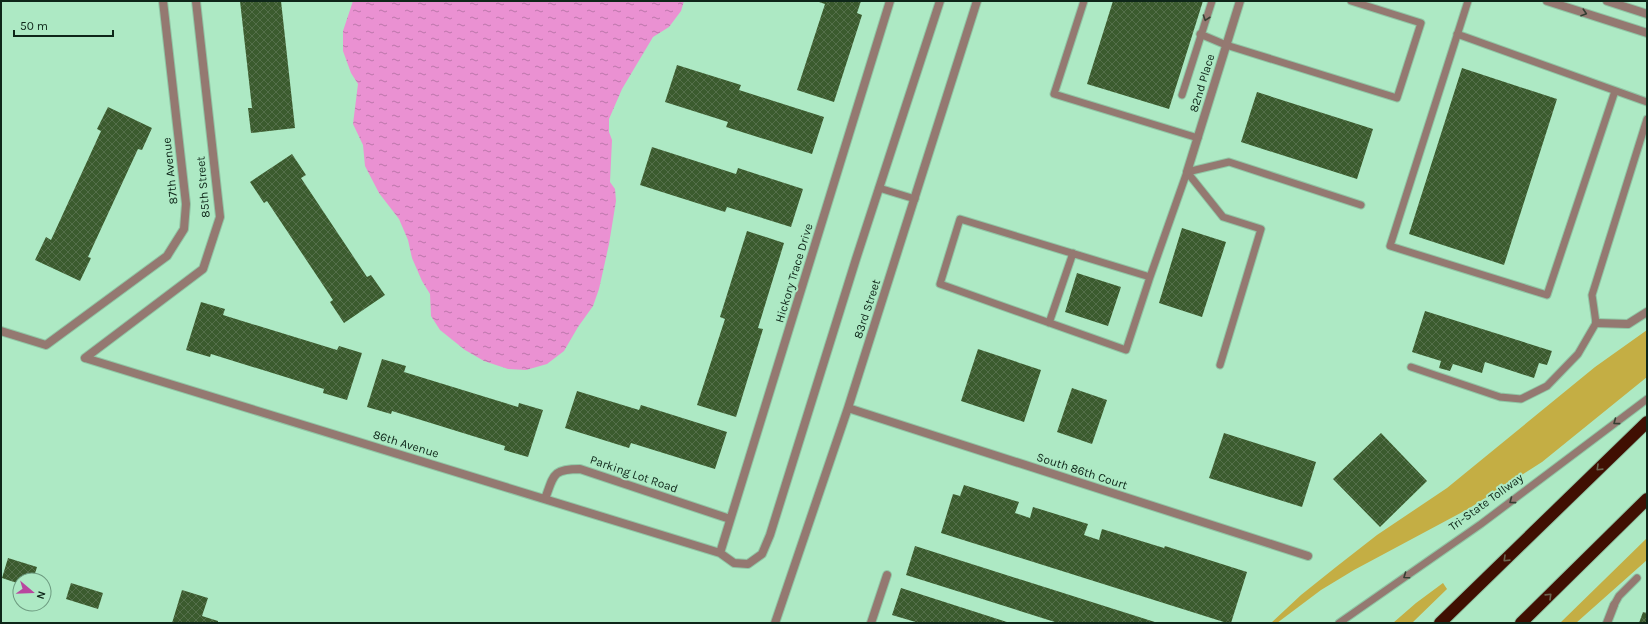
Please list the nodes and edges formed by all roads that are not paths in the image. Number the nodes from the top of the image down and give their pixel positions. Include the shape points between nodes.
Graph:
1 (163, 1) edge
2 (196, 1) edge
3 (890, 1) edge
4 (940, 1) edge
5 (977, 1) edge
6 (1084, 1) edge
7 (1212, 1) edge
8 (1240, 1) edge
9 (1351, 1) edge
10 (1468, 1) edge
11 (1547, 1) edge
12 (1607, 1) edge
13 (1647, 14) edge
14 (1647, 32) edge
15 (1200, 34) junction
16 (1457, 34) junction
17 (1226, 45) junction
18 (1615, 91) junction
19 (1182, 95) dead end
20 (1647, 102) edge
21 (1647, 119) edge
22 (1198, 138) junction
23 (1187, 172) junction
24 (879, 188) junction
25 (915, 199) junction
26 (1361, 205) dead end
27 (1073, 253) junction
28 (1150, 277) junction
29 (1647, 312) edge
30 (1049, 323) junction
31 (1596, 323) junction
32 (1, 331) edge
33 (85, 358) joint
34 (1220, 365) dead end
35 (1411, 367) dead end
36 (1647, 399) edge
37 (848, 408) junction
38 (1647, 422) edge
39 (545, 499) junction
40 (1647, 499) edge
41 (730, 519) junction
42 (720, 553) junction
43 (1308, 556) dead end
44 (887, 575) dead end
45 (1637, 578) dead end
46 (1614, 605) joint
47 (775, 623) edge
48 (871, 623) edge
49 (1339, 623) edge
50 (1440, 623) edge
51 (1521, 623) edge
52 (1607, 623) edge

1 - 32 street, 87th Avenue via 186,204 184,229 167,256 46,345
2 - 33 street, 85th Street via 220,217 203,268
3 - 41 street, Hickory Trace Drive
4 - 24 street, 86th Avenue
5 - 25 street, 83rd Street
6 - 22 lane via 1054,94
7 -> 15 lane
8 - 17 street, 82nd Place
9 - 17 lane via 1421,23 1397,98
10 - 16 lane
11 -> 14 street
12 - 13 street
15 - 17 lane
15 - 19 lane
16 - 18 lane
16 - 18 lane via 1390,246 1547,295
17 - 22 street, 82nd Place
18 - 20 lane
21 - 31 lane via 1592,295
22 - 23 street, 82nd Place
23 - 26 lane via 1229,162
23 - 28 lane
23 - 34 lane via 1223,217 1261,229
24 - 25 lane
24 - 42 street, 86th Avenue via 762,554 748,564 734,563
25 - 37 street, 83rd Street
27 - 28 lane
27 - 30 lane
27 - 30 lane via 960,219 940,284
28 - 30 lane via 1126,350
29 - 31 street via 1628,324
31 - 35 lane via 1578,354 1546,386 1521,399 1500,397
33 - 39 street, 86th Avenue
36 -> 49 lane, Tri-State Tollway via 1481,524
37 - 43 street, South 86th Court
37 - 47 street, 83rd Street
38 -> 50 highway
39 - 41 street, Parking Lot Road via 554,476 564,469 580,468
39 - 42 street, 86th Avenue
51 -> 40 highway
41 - 42 street, Hickory Trace Drive
44 - 48 street
45 - 46 lane via 1619,596
46 - 52 street

